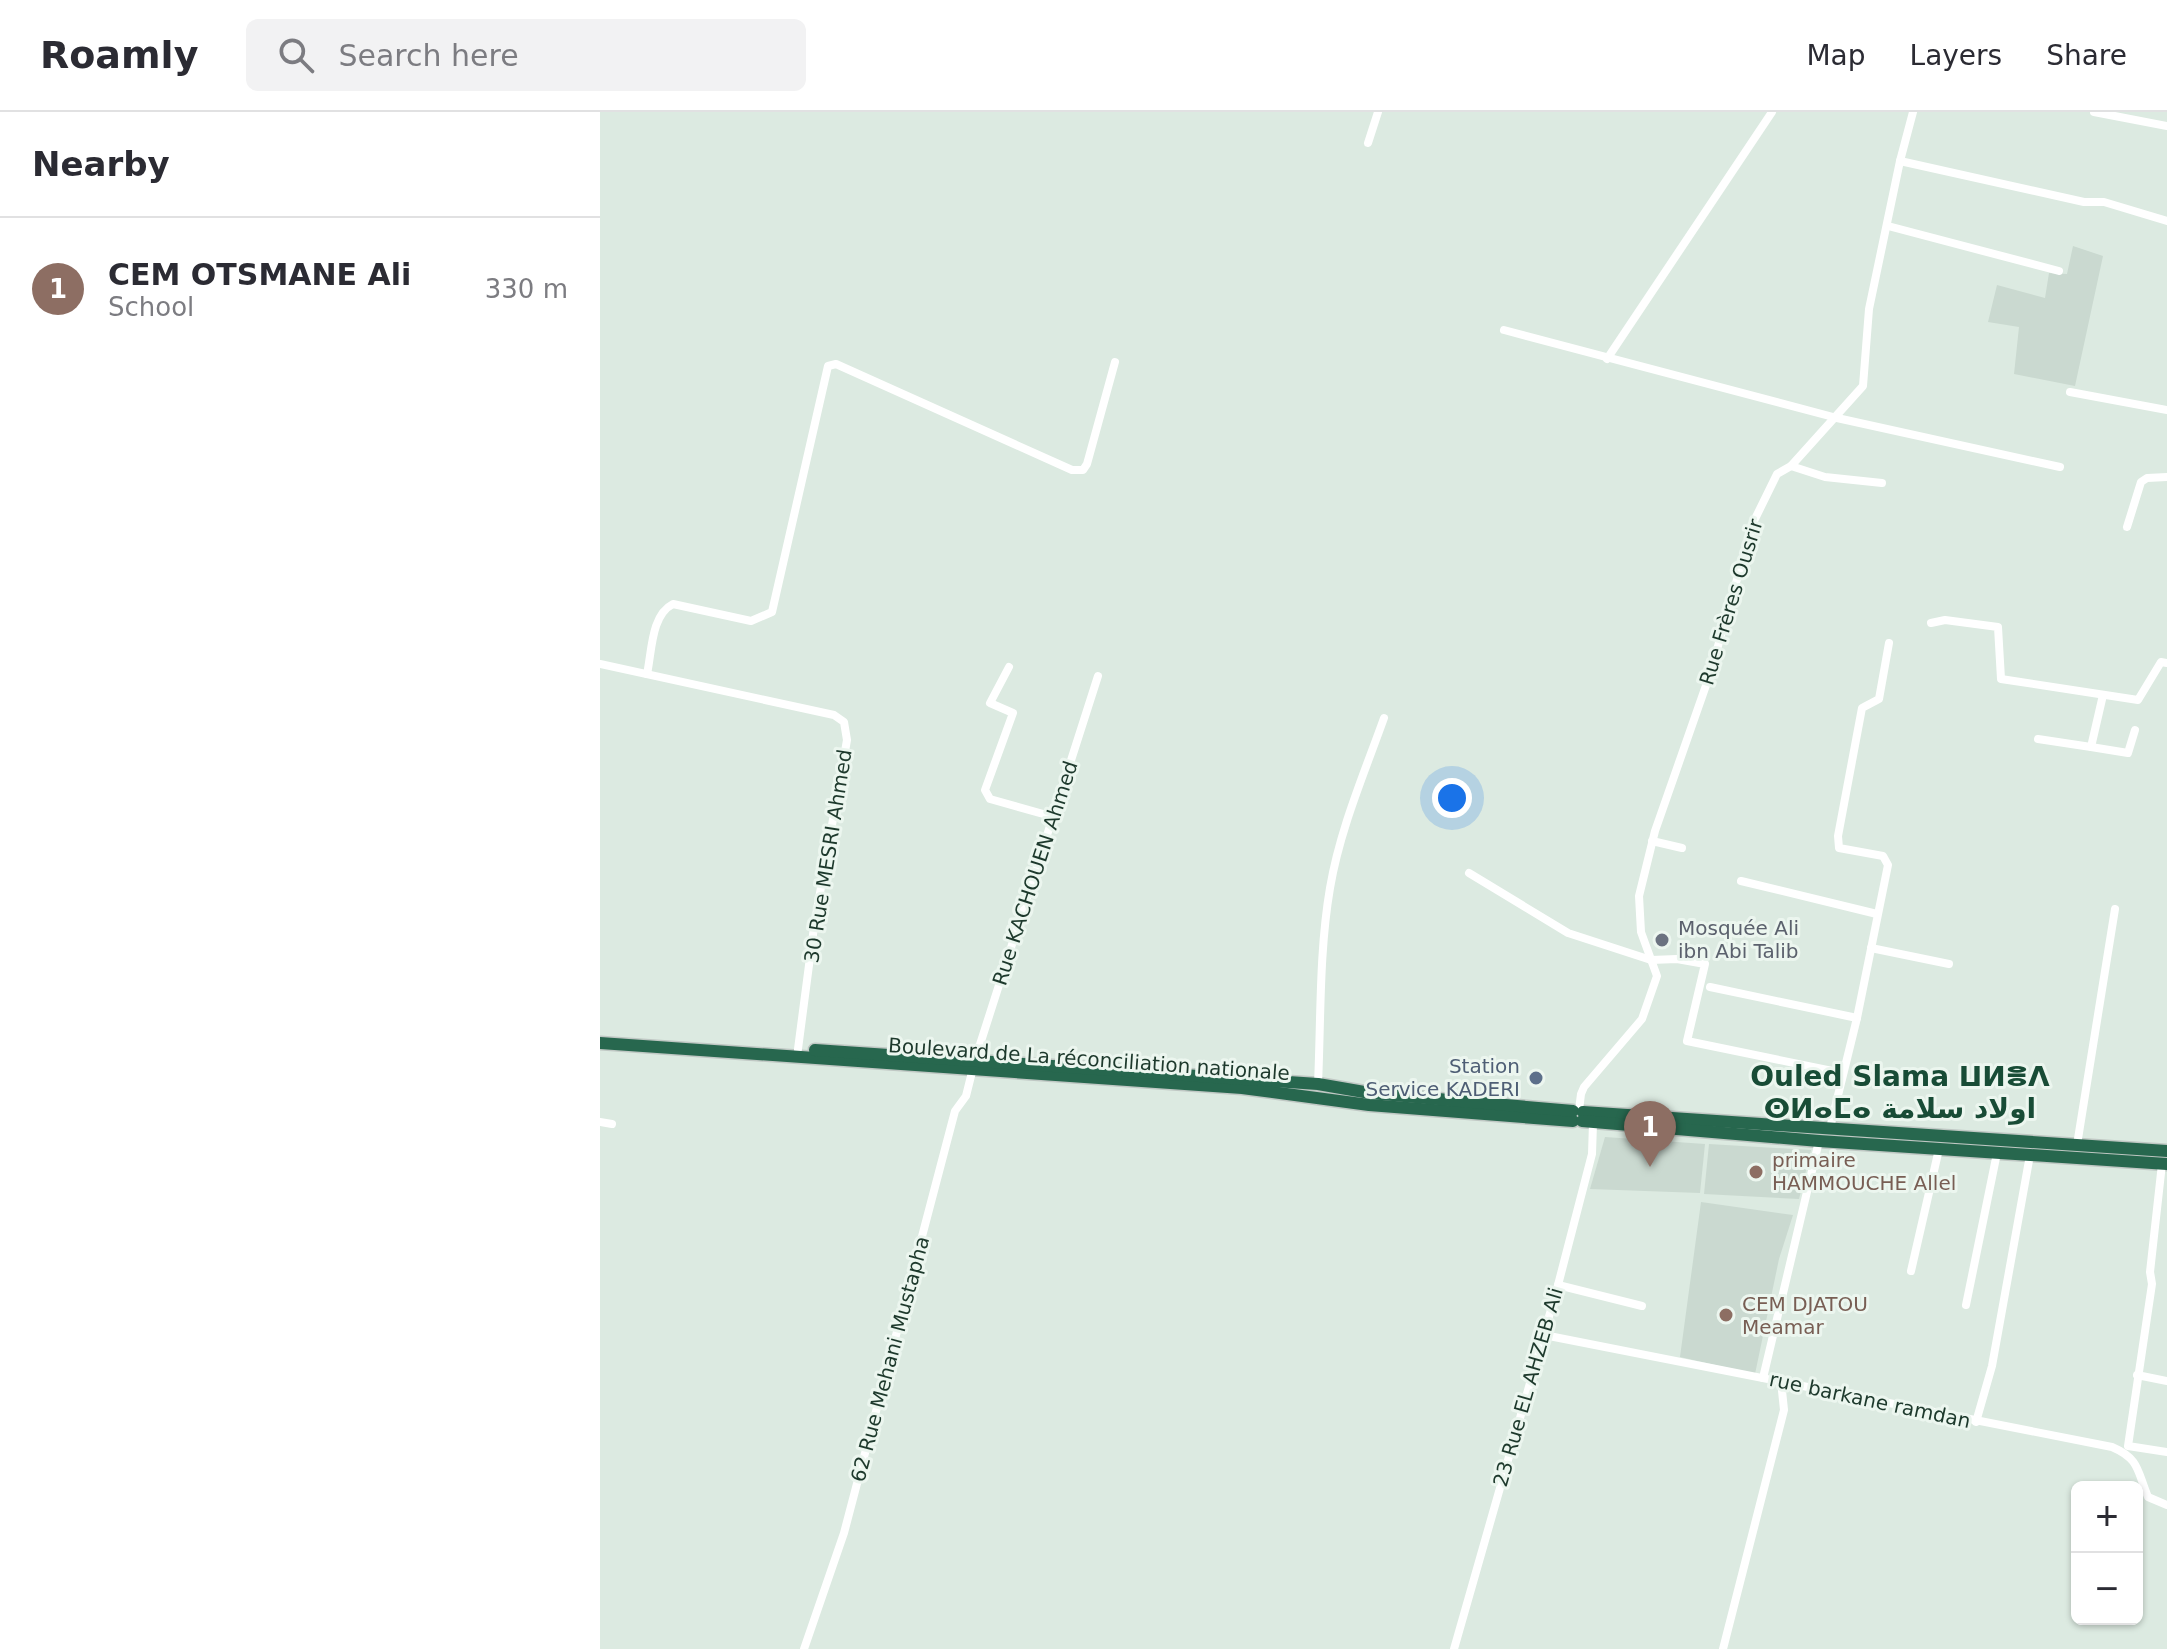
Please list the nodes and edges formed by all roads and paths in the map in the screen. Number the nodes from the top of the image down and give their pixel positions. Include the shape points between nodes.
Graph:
1 (1378, 112) edge
2 (1772, 112) edge
3 (1913, 112) edge
4 (2094, 112) edge
5 (2167, 126) edge
6 (1368, 143) dead end
7 (1900, 161) junction
8 (2167, 221) edge
9 (1888, 226) junction
10 (2059, 271) dead end
11 (1504, 330) dead end
12 (1607, 359) junction
13 (1115, 362) dead end
14 (2070, 392) dead end
15 (2167, 410) edge
16 (1837, 418) junction
17 (1791, 466) junction
18 (2060, 467) dead end
19 (2167, 477) edge
20 (1882, 483) dead end
21 (2127, 527) dead end
22 (1931, 623) dead end
23 (1889, 643) dead end
24 (2167, 663) edge
25 (600, 664) edge
26 (1009, 667) dead end
27 (647, 674) junction
28 (1098, 676) dead end
29 (2103, 695) junction
30 (1384, 718) dead end
31 (2135, 730) dead end
32 (2038, 739) dead end
33 (2091, 747) junction
34 (1054, 817) junction
35 (1652, 841) junction
36 (1682, 848) dead end
37 (1469, 873) dead end
38 (1741, 881) dead end
39 (2115, 909) dead end
40 (1877, 914) junction
41 (1871, 948) junction
42 (1651, 960) junction
43 (1949, 964) dead end
44 (1710, 987) dead end
45 (1857, 1018) junction
46 (600, 1036) edge
47 (600, 1043) edge
48 (798, 1049) junction
49 (974, 1065) junction
50 (1842, 1073) junction
51 (1318, 1084) junction
52 (1580, 1116) junction
53 (600, 1122) edge
54 (612, 1124) dead end
55 (1830, 1128) junction
56 (1819, 1141) junction
57 (2077, 1145) junction
58 (1939, 1149) junction
59 (1997, 1153) junction
60 (2030, 1155) junction
61 (2165, 1160) edge
62 (1911, 1271) dead end
63 (1558, 1285) junction
64 (1966, 1305) dead end
65 (1642, 1306) dead end
66 (1544, 1335) junction
67 (2137, 1375) junction
68 (1763, 1378) junction
69 (1781, 1381) junction
70 (2167, 1381) edge
71 (1976, 1422) junction
72 (2167, 1452) edge
73 (2167, 1505) edge
74 (804, 1649) edge
75 (1454, 1649) edge
76 (1723, 1649) edge

1 - 6 street
2 - 12 street
3 - 7 street, Rue Frères Ousrir
4 - 5 street
7 - 8 street via 2104,202
7 - 9 street, Rue Frères Ousrir
9 - 10 street
9 - 16 street, Rue Frères Ousrir via 1869,309 1863,386
11 - 12 street
12 - 16 street
13 - 27 street via 1083,470 1072,470 836,364 828,366 772,612 751,621 673,604 658,619
14 - 15 street
16 - 17 street, Rue Frères Ousrir
16 - 18 street
17 - 20 street via 1825,477
17 - 35 street, Rue Frères Ousrir via 1777,474 1753,523 1710,674
19 - 21 street via 2141,482
22 - 29 street via 1998,627 2001,679
23 - 40 street via 1879,699 1862,708 1838,836 1839,848 1883,856 1888,865
24 - 29 street via 2161,662 2138,700
25 - 27 street, 30 Rue MESRI Ahmed
26 - 34 street via 990,703 1013,713 985,790 990,799
27 - 48 street, 30 Rue MESRI Ahmed via 834,715 844,722 847,740
28 - 34 street, Rue KACHOUEN Ahmed
29 - 33 street
30 - 51 street via 1342,833 1329,889
31 - 33 street via 2128,753
32 - 33 street
34 - 49 street, Rue KACHOUEN Ahmed
35 - 36 street
35 - 42 street, Rue Frères Ousrir via 1639,896 1641,932
37 - 42 street via 1568,933
38 - 40 street
39 - 57 street
40 - 41 street
41 - 43 street
41 - 45 street
42 - 50 street via 1705,964 1687,1041
42 - 52 street, Rue Frères Ousrir via 1657,976 1642,1019 1584,1087
44 - 45 street
45 - 50 street
46 - 48 highway
47 - 49 highway, Boulevard de La réconciliation nationale
48 - 49 highway
49 - 51 highway
49 - 52 highway, Boulevard de La réconciliation nationale via 1242,1088 1369,1105
49 - 74 street, 62 Rue Mehani Mustapha via 966,1096 955,1111 844,1533
50 - 55 street
51 - 52 highway
52 - 55 highway
52 - 56 highway
52 - 63 street, 23 Rue EL AHZEB Ali via 1592,1154
53 - 54 street
55 - 57 highway
56 - 58 highway
56 - 68 street
57 - 61 highway
58 - 59 highway
58 - 62 street
59 - 60 highway
59 - 64 street
60 - 61 highway
60 - 71 street via 1992,1366
61 - 67 street
63 - 65 street
63 - 66 street, 23 Rue EL AHZEB Ali
66 - 68 street, rue barkane ramdan
66 - 75 street, 23 Rue EL AHZEB Ali
67 - 70 street
67 - 72 street via 2128,1446
68 - 69 street, rue barkane ramdan
69 - 71 street, rue barkane ramdan
69 - 76 street via 1784,1410
71 - 73 street, rue barkane ramdan via 2121,1451 2135,1463 2148,1497

